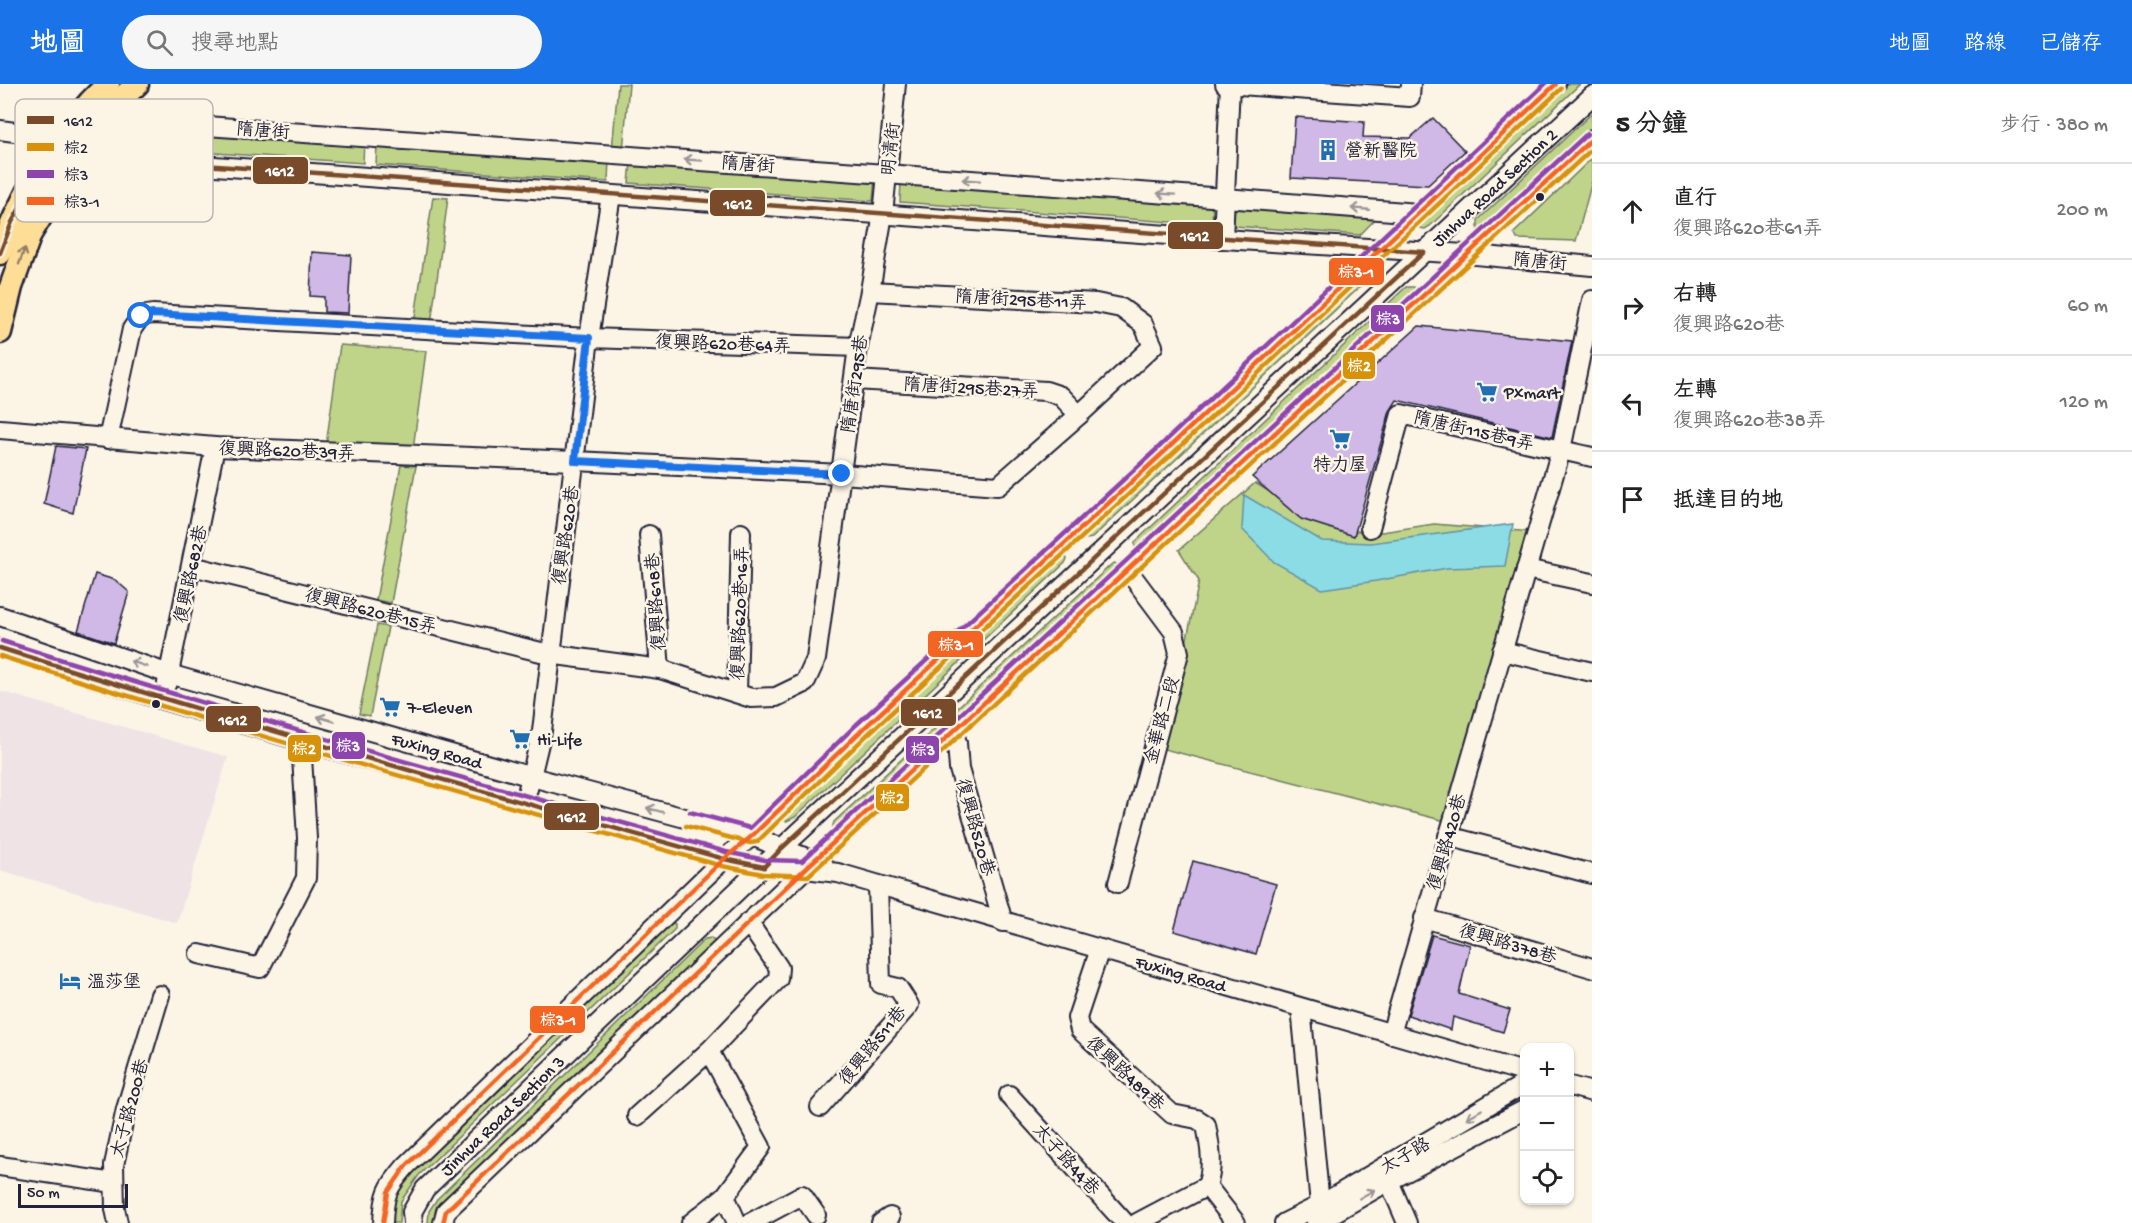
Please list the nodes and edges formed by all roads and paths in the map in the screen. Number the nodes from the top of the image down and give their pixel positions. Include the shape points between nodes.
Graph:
1 (108, 84) edge
2 (137, 84) edge
3 (896, 84) edge
4 (1225, 84) edge
5 (1230, 84) edge
6 (1411, 84) edge
7 (1556, 84) edge
8 (1592, 96) edge
9 (93, 99) edge
10 (121, 99) edge
11 (213, 126) edge
12 (0, 130) edge
13 (15, 132) edge
14 (1592, 139) edge
15 (213, 166) edge
16 (887, 174) junction
17 (611, 195) junction
18 (1225, 198) junction
19 (1418, 213) junction
20 (883, 214) junction
21 (15, 217) edge
22 (37, 222) edge
23 (1223, 239) junction
24 (1382, 248) junction
25 (1424, 252) junction
26 (0, 253) edge
27 (1465, 254) junction
28 (1592, 266) edge
29 (870, 291) junction
30 (1592, 300) edge
31 (0, 332) edge
32 (589, 338) junction
33 (858, 347) junction
34 (854, 380) junction
35 (1584, 385) edge
36 (1079, 415) junction
37 (0, 429) edge
38 (108, 439) junction
39 (215, 447) junction
40 (1562, 450) junction
41 (1592, 457) edge
42 (575, 461) junction
43 (842, 474) junction
44 (1370, 528) dead end
45 (741, 533) dead end
46 (650, 535) dead end
47 (192, 566) junction
48 (1127, 569) junction
49 (1526, 569) junction
50 (1592, 583) edge
51 (0, 616) edge
52 (0, 648) edge
53 (1502, 651) junction
54 (549, 654) junction
55 (660, 669) junction
56 (1592, 672) edge
57 (169, 674) junction
58 (794, 689) joint
59 (736, 693) junction
60 (163, 700) junction
61 (954, 732) junction
62 (301, 741) junction
63 (532, 777) junction
64 (524, 802) junction
65 (1448, 836) junction
66 (752, 837) junction
67 (782, 848) junction
68 (724, 859) junction
69 (810, 864) junction
70 (764, 867) junction
71 (1592, 874) edge
72 (1118, 883) dead end
73 (878, 885) junction
74 (1424, 918) junction
75 (748, 922) junction
76 (1003, 922) junction
77 (1100, 949) junction
78 (199, 954) dead end
79 (1592, 968) edge
80 (160, 995) dead end
81 (1301, 1008) junction
82 (1391, 1034) junction
83 (709, 1051) junction
84 (1520, 1071) edge
85 (1520, 1086) edge
86 (1574, 1087) edge
87 (1592, 1092) edge
88 (1009, 1095) dead end
89 (820, 1107) dead end
90 (1520, 1112) edge
91 (637, 1116) dead end
92 (0, 1167) edge
93 (1209, 1180) junction
94 (1389, 1181) junction
95 (114, 1183) junction
96 (725, 1196) junction
97 (1320, 1205) junction
98 (816, 1215) dead end
99 (118, 1223) edge
100 (383, 1223) edge
101 (413, 1223) edge
102 (443, 1223) edge
103 (692, 1223) edge
104 (737, 1223) edge
105 (750, 1223) edge
106 (1125, 1223) edge
107 (1137, 1223) edge
108 (1236, 1223) edge
109 (1284, 1223) edge
110 (1316, 1223) edge
111 (1407, 1223) edge

1 - 9 main road
2 - 10 main road
3 - 16 street, 明清街
4 - 5 street
5 - 6 street via 1410,97
5 - 18 street
7 - 19 street, Jinhua Road Section 2
8 - 25 street, Jinhua Road Section 2
16 -> 11 street, 隋唐街
12 - 13 street
14 - 27 street, Jinhua Road Section 2
15 - 17 street, 隋唐街
18 -> 16 street, 隋唐街
16 - 20 street, 明清街
17 - 20 street, 隋唐街
17 - 32 street, 復興路620巷
19 -> 18 street, 隋唐街
18 - 23 street
19 - 24 street, Jinhua Road Section 2
20 - 23 street, 隋唐街
20 - 29 street, 隋唐街295巷
21 - 26 main road
31 -> 22 main road via 11,287
23 - 24 street, 隋唐街
24 - 25 street, 隋唐街
24 - 66 street, Jinhua Road Section 2
25 - 27 street, 隋唐街
25 - 67 street, Jinhua Road Section 2
27 - 28 street, 隋唐街
27 - 48 street, Jinhua Road Section 2
29 - 33 street, 隋唐街295巷
29 - 36 street, 隋唐街295巷11弄 via 1096,303 1121,308 1143,324 1153,346
30 - 35 street, 復興路420巷
32 - 33 street, 復興路620巷64弄
32 - 38 street, 復興路620巷64弄 via 286,320 141,316 132,329
32 - 42 street, 復興路620巷
33 - 34 street, 隋唐街295巷
34 - 36 street, 隋唐街295巷27弄 via 1046,391 1061,396
34 - 43 street, 隋唐街295巷
35 - 40 street, 復興路420巷
36 - 43 street, 復興路620巷39弄 via 998,486
37 - 38 street, 復興路620巷39弄
38 - 39 street, 復興路620巷39弄
39 - 42 street, 復興路620巷39弄
39 - 47 street, 復興路682巷
40 - 41 street, 隋唐街115巷9弄
40 - 44 street, 隋唐街115巷9弄 via 1401,414
40 - 49 street, 復興路420巷
42 - 43 street, 復興路620巷39弄
42 - 54 street, 復興路620巷
43 - 58 street, 隋唐街295巷 via 816,659 805,683
45 - 59 street, 復興路620巷16弄
46 - 55 street, 復興路618巷
47 - 54 street, 復興路620巷15弄
47 - 57 street, 復興路682巷
48 - 61 street, Jinhua Road Section 2
48 - 72 street, 金華路二段 via 1174,632 1179,653
49 - 50 street
49 - 53 street, 復興路420巷
57 -> 51 street, Fuxing Road
52 - 60 street, Fuxing Road
53 - 56 street
53 - 65 street, 復興路420巷
54 - 55 street, 復興路620巷16弄
54 - 63 street, 復興路620巷 via 542,731
55 - 59 street, 復興路620巷16弄
57 - 60 street, 復興路682巷
63 -> 57 street, Fuxing Road
58 - 59 street, 復興路620巷16弄 via 776,697 751,698
60 - 62 street, Fuxing Road
61 - 69 street, Jinhua Road Section 2
61 - 76 street, 復興路520巷 via 959,769
62 - 64 street, Fuxing Road
62 - 78 street via 306,878 260,968
63 - 64 street, 復興路620巷
66 -> 63 street, Fuxing Road
64 - 68 street, Fuxing Road
65 - 71 street
65 - 74 street, 復興路420巷
66 - 67 street, Fuxing Road
66 - 68 street, Jinhua Road Section 3
67 - 69 street, Fuxing Road
67 - 70 street, Jinhua Road Section 2
68 - 70 street, Fuxing Road
68 - 100 street, Jinhua Road Section 3 via 405,1166 389,1186
69 - 70 street, Fuxing Road
69 - 73 street, Fuxing Road
69 - 75 street, Jinhua Road Section 3
70 - 101 street, Jinhua Road Section 3 via 425,1189 412,1212
73 - 76 street, Fuxing Road
73 - 89 street, 復興路511巷 via 881,984 898,988 909,1005
74 - 79 street, 復興路378巷
74 - 82 street, 復興路420巷
75 - 83 street via 779,968 778,979
75 - 102 street, Jinhua Road Section 3 via 446,1211
76 - 77 street, Fuxing Road
77 - 81 street, Fuxing Road
77 - 93 street, 復興路489巷 via 1077,1018 1080,1030 1172,1114 1206,1125 1211,1151
80 - 95 street, 太子路200巷 via 126,1109 114,1164
81 - 82 street, Fuxing Road
81 - 97 street
82 - 84 street, Fuxing Road
83 - 91 street
83 - 96 street via 761,1147
85 -> 97 street, 太子路
86 - 87 street
88 - 106 street, 太子路44巷
90 - 94 street, 太子路
92 - 95 street
93 - 107 street
93 - 108 street
110 -> 94 street, 太子路
94 - 111 street
95 - 99 street, 太子路200巷
96 - 103 street
96 - 104 street
97 - 109 street, 太子路
98 - 105 street via 802,1195

